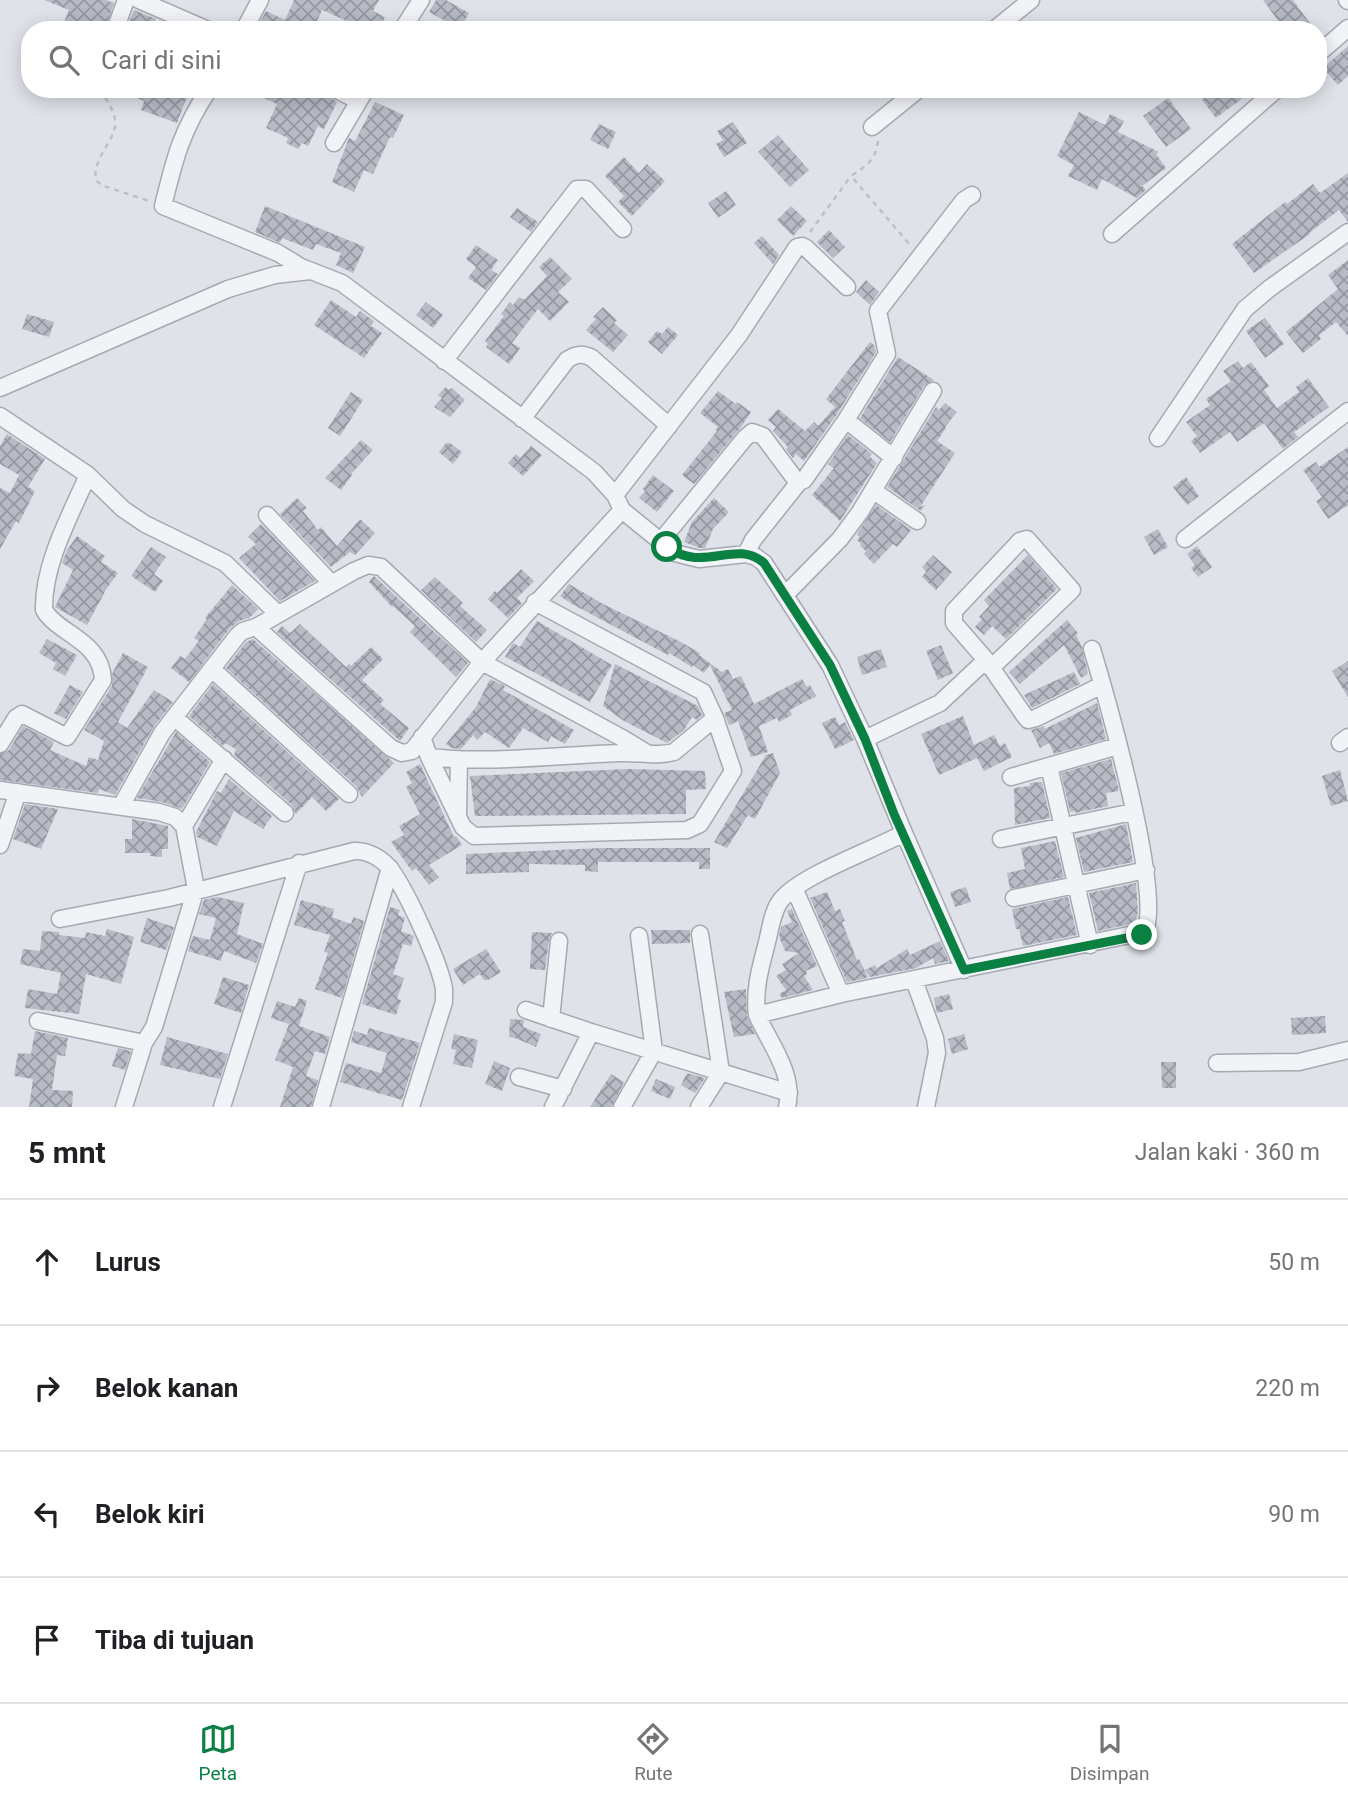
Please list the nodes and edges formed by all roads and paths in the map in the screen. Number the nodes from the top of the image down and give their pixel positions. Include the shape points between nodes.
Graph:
1 (126, 0) edge
2 (139, 0) edge
3 (260, 0) edge
4 (421, 0) edge
5 (1031, 0) edge
6 (118, 21) edge
7 (187, 21) edge
8 (249, 21) edge
9 (408, 21) edge
10 (1004, 21) edge
11 (1348, 28) edge
12 (1327, 46) edge
13 (105, 98) edge
14 (203, 98) edge
15 (360, 98) edge
16 (908, 98) edge
17 (1268, 98) edge
18 (872, 127) joint
19 (334, 143) dead end
20 (850, 176) junction
21 (972, 195) dead end
22 (163, 206) junction
23 (623, 229) dead end
24 (1348, 232) edge
25 (1112, 233) dead end
26 (800, 246) junction
27 (920, 256) junction
28 (310, 271) junction
29 (847, 287) dead end
30 (444, 361) junction
31 (0, 388) edge
32 (933, 391) dead end
33 (1348, 411) edge
34 (0, 416) edge
35 (522, 419) junction
36 (846, 420) junction
37 (669, 426) junction
38 (1158, 438) dead end
39 (894, 458) junction
40 (88, 475) junction
41 (799, 482) junction
42 (874, 491) junction
43 (618, 502) junction
44 (267, 515) dead end
45 (917, 522) dead end
46 (1185, 539) dead end
47 (660, 542) junction
48 (746, 554) junction
49 (331, 583) junction
50 (785, 595) junction
51 (535, 602) junction
52 (278, 614) junction
53 (256, 627) junction
54 (1092, 649) dead end
55 (482, 662) junction
56 (988, 664) junction
57 (213, 670) junction
58 (1102, 685) junction
59 (174, 717) junction
60 (715, 718) junction
61 (422, 737) junction
62 (865, 739) junction
63 (0, 744) edge
64 (1118, 746) junction
65 (647, 753) junction
66 (429, 757) junction
67 (224, 759) junction
68 (459, 759) junction
69 (1049, 766) junction
70 (1011, 777) dead end
71 (0, 790) edge
72 (18, 792) junction
73 (349, 794) dead end
74 (121, 806) junction
75 (1133, 812) junction
76 (285, 813) dead end
77 (458, 815) junction
78 (184, 826) junction
79 (1061, 827) junction
80 (904, 834) junction
81 (1000, 839) dead end
82 (0, 845) edge
83 (299, 863) junction
84 (390, 868) junction
85 (1146, 870) junction
86 (1075, 885) junction
87 (794, 888) junction
88 (196, 889) junction
89 (1014, 898) dead end
90 (60, 919) dead end
91 (700, 934) dead end
92 (639, 936) dead end
93 (559, 941) dead end
94 (1090, 945) junction
95 (964, 970) junction
96 (914, 980) junction
97 (841, 994) junction
98 (526, 1010) dead end
99 (757, 1015) junction
100 (551, 1018) junction
101 (38, 1021) dead end
102 (591, 1032) junction
103 (144, 1043) junction
104 (1348, 1050) edge
105 (654, 1051) junction
106 (1217, 1063) dead end
107 (721, 1072) junction
108 (519, 1077) dead end
109 (563, 1089) junction
110 (788, 1100) edge
111 (124, 1107) edge
112 (222, 1107) edge
113 (321, 1107) edge
114 (411, 1107) edge
115 (553, 1107) edge
116 (622, 1107) edge
117 (699, 1107) edge
118 (926, 1107) edge

1 - 6 street
2 - 7 street
3 - 8 street
4 - 9 street
5 - 10 street
11 - 12 street
13 - 22 path via 116,123 96,166 96,180
14 - 22 street via 179,144
15 - 19 street
16 - 18 street
17 - 25 street
18 - 20 path via 877,151 870,163
20 - 26 path
20 - 27 path
21 - 27 street
22 - 28 street via 278,253
23 - 30 street via 586,189 577,189
24 - 38 street via 1245,309
26 - 29 street
26 - 37 street
27 - 36 street via 878,311 887,354
28 - 30 street via 355,291
28 - 31 street via 275,275 228,289
30 - 35 street
32 - 39 street
33 - 46 street
34 - 40 street
35 - 37 street via 567,360 580,354 592,358
35 - 43 street via 594,472
36 - 39 street
36 - 41 street
37 - 43 street
39 - 42 street
40 - 52 street via 145,524 225,563
40 - 63 street via 61,538 44,610 86,643 103,680 67,737 22,714
41 - 47 street via 763,436 752,432
41 - 48 street
42 - 45 street
42 - 50 street via 840,539
43 - 47 street
43 - 51 street
44 - 49 street
47 - 48 street via 690,558
48 - 50 street via 764,563
49 - 52 street
49 - 55 street via 368,565 381,567
50 - 62 street via 830,665
51 - 55 street
51 - 60 street via 697,687
52 - 53 street
53 - 57 street via 239,635
53 - 61 street via 397,752 412,751
54 - 58 street
55 - 61 street
55 - 65 street
56 - 56 street via 1072,590 1027,539 954,611 956,627
56 - 58 street via 1030,720
56 - 62 street via 940,703
57 - 59 street
57 - 73 street
58 - 64 street
59 - 67 street
59 - 74 street
60 - 65 street via 674,751
60 - 77 street via 733,771 694,829 480,836 465,831
61 - 66 street
62 - 80 street
64 - 69 street
64 - 75 street
65 - 68 street
66 - 68 street
66 - 77 street
67 - 76 street
67 - 78 street
68 - 77 street
69 - 70 street
69 - 79 street
71 - 72 street
72 - 74 street
72 - 82 street
74 - 78 street via 167,814
75 - 79 street
75 - 85 street
78 - 88 street
79 - 81 street
79 - 86 street
80 - 87 street
80 - 95 street
83 - 84 street via 359,850 368,851
83 - 88 street
83 - 112 street
84 - 113 street
84 - 114 street via 410,904 445,995
85 - 86 street
85 - 94 street via 1147,929 1142,935
86 - 89 street
86 - 94 street
87 - 97 street
87 - 99 street via 780,900 775,912 758,978
88 - 90 street
88 - 103 street via 154,1027
91 - 107 street
92 - 105 street
93 - 100 street
94 - 95 street
95 - 96 street
96 - 97 street
96 - 118 street via 937,1053
97 - 99 street
98 - 100 street
99 - 110 street via 785,1073
100 - 102 street
101 - 103 street
102 - 105 street
102 - 109 street
103 - 111 street
104 - 106 street via 1299,1062
105 - 107 street
105 - 116 street
107 - 110 street
107 - 117 street
108 - 109 street
109 - 115 street

